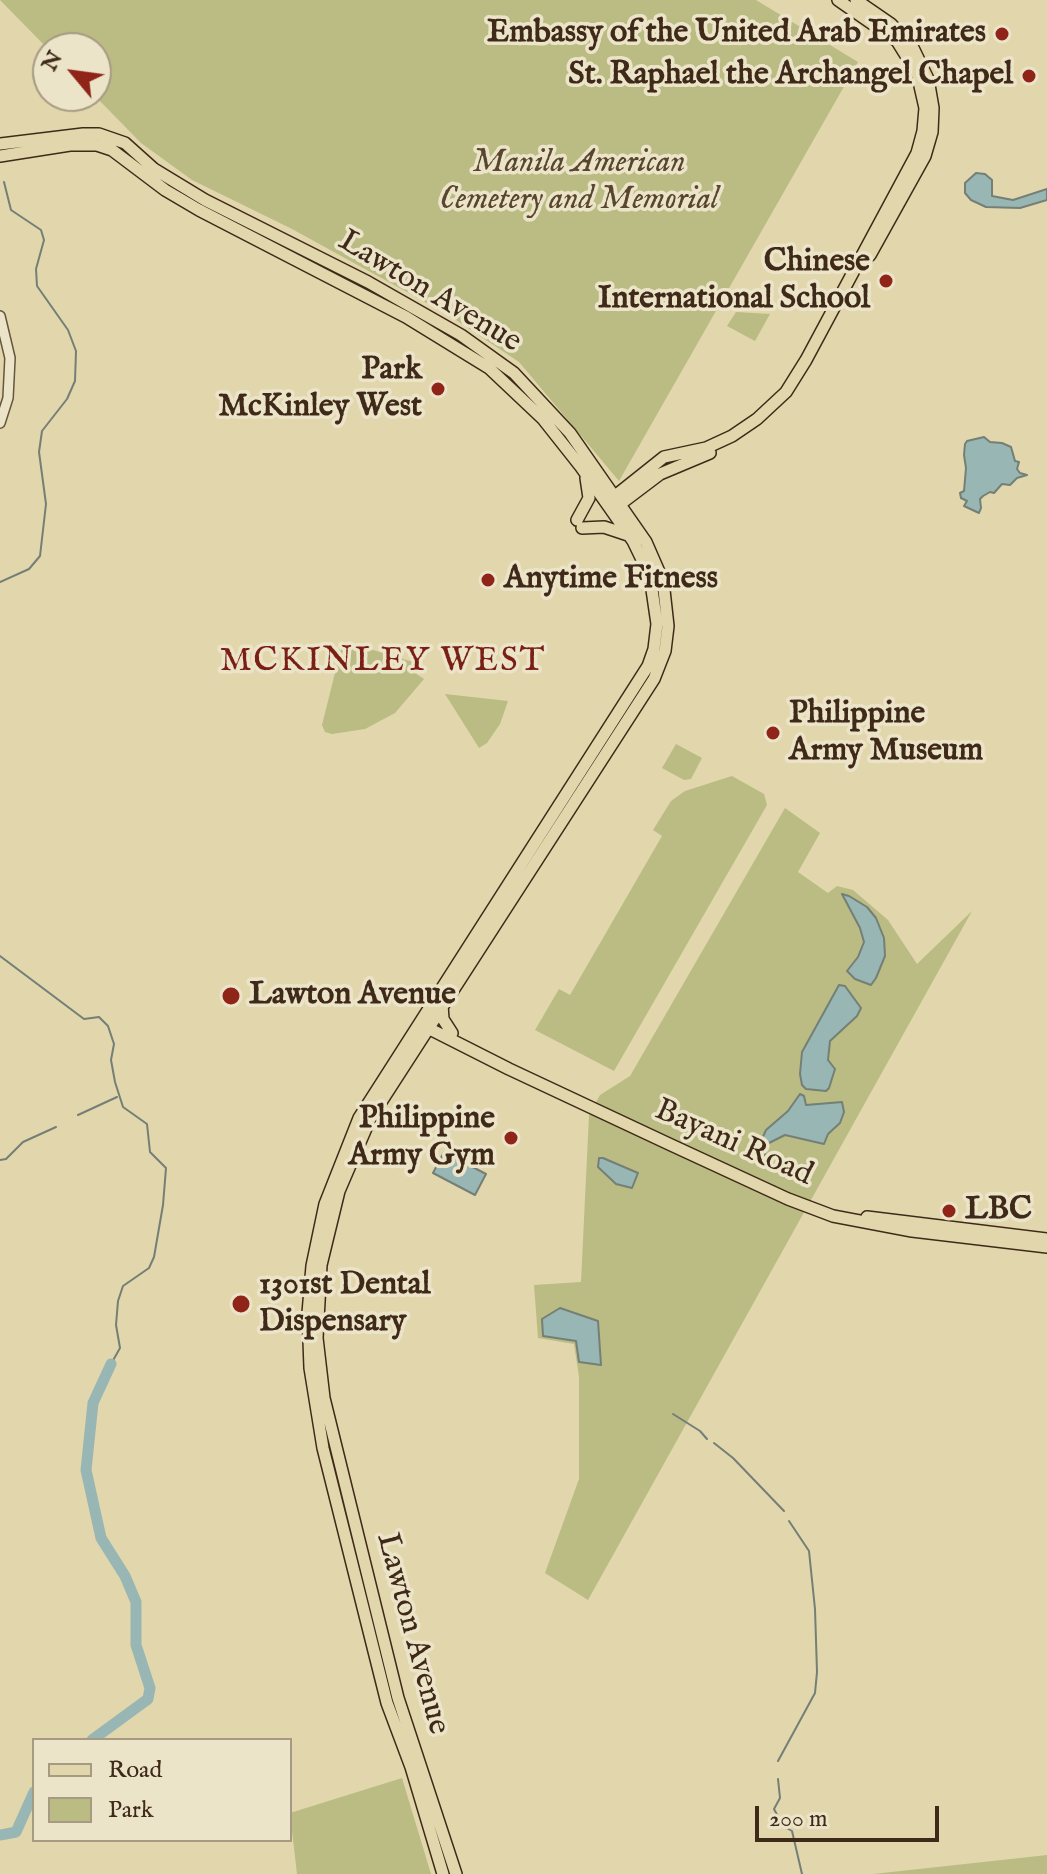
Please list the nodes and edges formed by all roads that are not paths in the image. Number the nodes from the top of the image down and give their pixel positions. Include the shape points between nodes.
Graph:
1 (838, 0) edge
2 (856, 0) edge
3 (0, 144) edge
4 (121, 148) junction
5 (0, 156) edge
6 (0, 316) edge
7 (0, 423) edge
8 (581, 467) junction
9 (614, 504) junction
10 (630, 536) junction
11 (442, 1005) junction
12 (425, 1022) junction
13 (450, 1036) junction
14 (418, 1042) junction
15 (510, 1066) junction
16 (1047, 1239) edge
17 (1047, 1247) edge
18 (443, 1874) edge
19 (456, 1874) edge

1 - 9 main road via 897,41 917,73 925,108 917,153 786,392 732,436 664,457
2 - 9 main road via 899,31 923,69 933,108 925,156 824,343 777,410 743,436 660,474
3 - 4 main road via 99,134
4 - 5 main road via 82,144
4 - 8 main road, Lawton Avenue via 143,174 199,210 406,317 489,368 543,419
4 - 9 main road, Lawton Avenue via 172,181 417,309 495,358 551,411
6 - 7 street via 10,369
8 - 9 main road, Lawton Avenue
8 - 10 main road via 589,496 580,524
9 - 10 main road, Lawton Avenue
9 - 11 main road, Lawton Avenue via 650,548 663,581 668,626 660,666
10 - 12 main road, Lawton Avenue via 648,569 655,600 656,637 648,666
11 - 12 main road, Lawton Avenue
11 - 13 main road
12 - 13 main road, Bayani Road
12 - 14 main road, Lawton Avenue
12 - 18 main road, Lawton Avenue via 359,1118 331,1185 312,1266 309,1338 323,1448 383,1687
13 - 14 main road
13 - 15 main road, Bayani Road
14 - 19 main road, Lawton Avenue via 370,1119 339,1191 320,1276 317,1338 331,1434 394,1684
15 - 16 main road, Bayani Road via 836,1210
15 - 17 main road, Bayani Road via 833,1216

